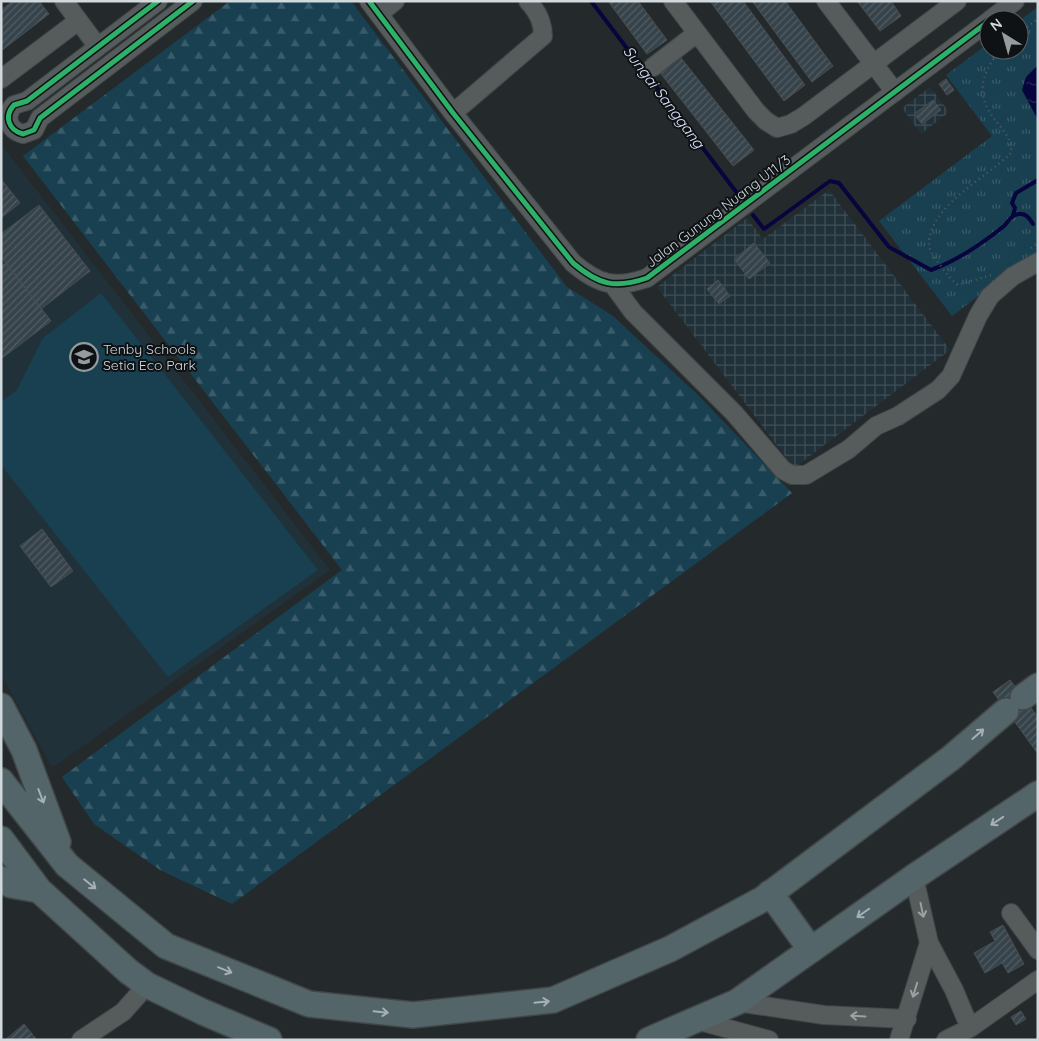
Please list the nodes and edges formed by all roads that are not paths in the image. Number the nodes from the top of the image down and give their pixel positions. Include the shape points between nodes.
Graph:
1 (64, 1) edge
2 (158, 1) edge
3 (193, 1) edge
4 (395, 1) edge
5 (528, 1) edge
6 (673, 1) edge
7 (826, 1) edge
8 (957, 1) edge
9 (1015, 1) edge
10 (374, 8) edge
11 (1004, 10) edge
12 (78, 21) junction
13 (979, 29) edge
14 (697, 33) junction
15 (98, 47) junction
16 (874, 63) junction
17 (653, 67) dead end
18 (1, 79) edge
19 (895, 92) junction
20 (453, 113) junction
21 (1034, 256) edge
22 (614, 286) junction
23 (1022, 698) edge
24 (1, 706) edge
25 (1, 781) edge
26 (1038, 794) edge
27 (1, 839) edge
28 (67, 865) junction
29 (914, 877) junction
30 (1, 879) edge
31 (38, 890) junction
32 (770, 893) junction
33 (1012, 914) dead end
34 (929, 944) junction
35 (811, 950) junction
36 (1038, 950) edge
37 (1038, 980) edge
38 (147, 985) junction
39 (737, 1002) junction
40 (907, 1019) junction
41 (696, 1020) junction
42 (970, 1028) junction
43 (81, 1040) edge
44 (269, 1040) edge
45 (649, 1040) edge
46 (769, 1040) edge
47 (900, 1040) edge
48 (946, 1040) edge

1 - 12 street
2 - 15 street
3 - 15 street via 40,118 34,130 23,134 13,129 8,114 14,104 27,101
4 - 10 street
5 - 20 street via 537,10 543,36
6 - 14 street
7 - 16 street
8 - 16 street
9 - 11 street, Jalan Gunung Nuang U11/3
10 - 20 street
12 - 15 street
12 - 18 street
13 - 19 street, Jalan Gunung Nuang U11/3
14 - 16 street via 756,111 777,128 804,116
14 - 17 street
16 - 19 street
19 - 22 street, Jalan Gunung Nuang U11/3 via 647,278
20 - 22 street via 573,263 587,275
21 - 22 street via 990,296 951,376 938,390 876,426 849,449 806,475 792,475 782,470 734,413 634,312
32 -> 23 highway via 950,758
24 -> 28 highway via 24,750
25 - 28 highway
26 -> 29 highway
27 - 31 highway
28 -> 32 highway via 166,946 309,1004 413,1015 553,1000 670,949
29 -> 34 street
29 -> 35 highway
30 - 31 highway via 11,885
31 - 38 highway
32 - 35 highway
33 - 36 street
34 -> 40 street
34 - 42 street
35 - 39 highway
37 - 42 street
38 - 43 street via 124,1012
38 - 44 highway
40 -> 39 street via 824,1014
39 - 41 highway
40 - 47 street
41 - 45 highway
41 - 46 street
42 - 48 street

